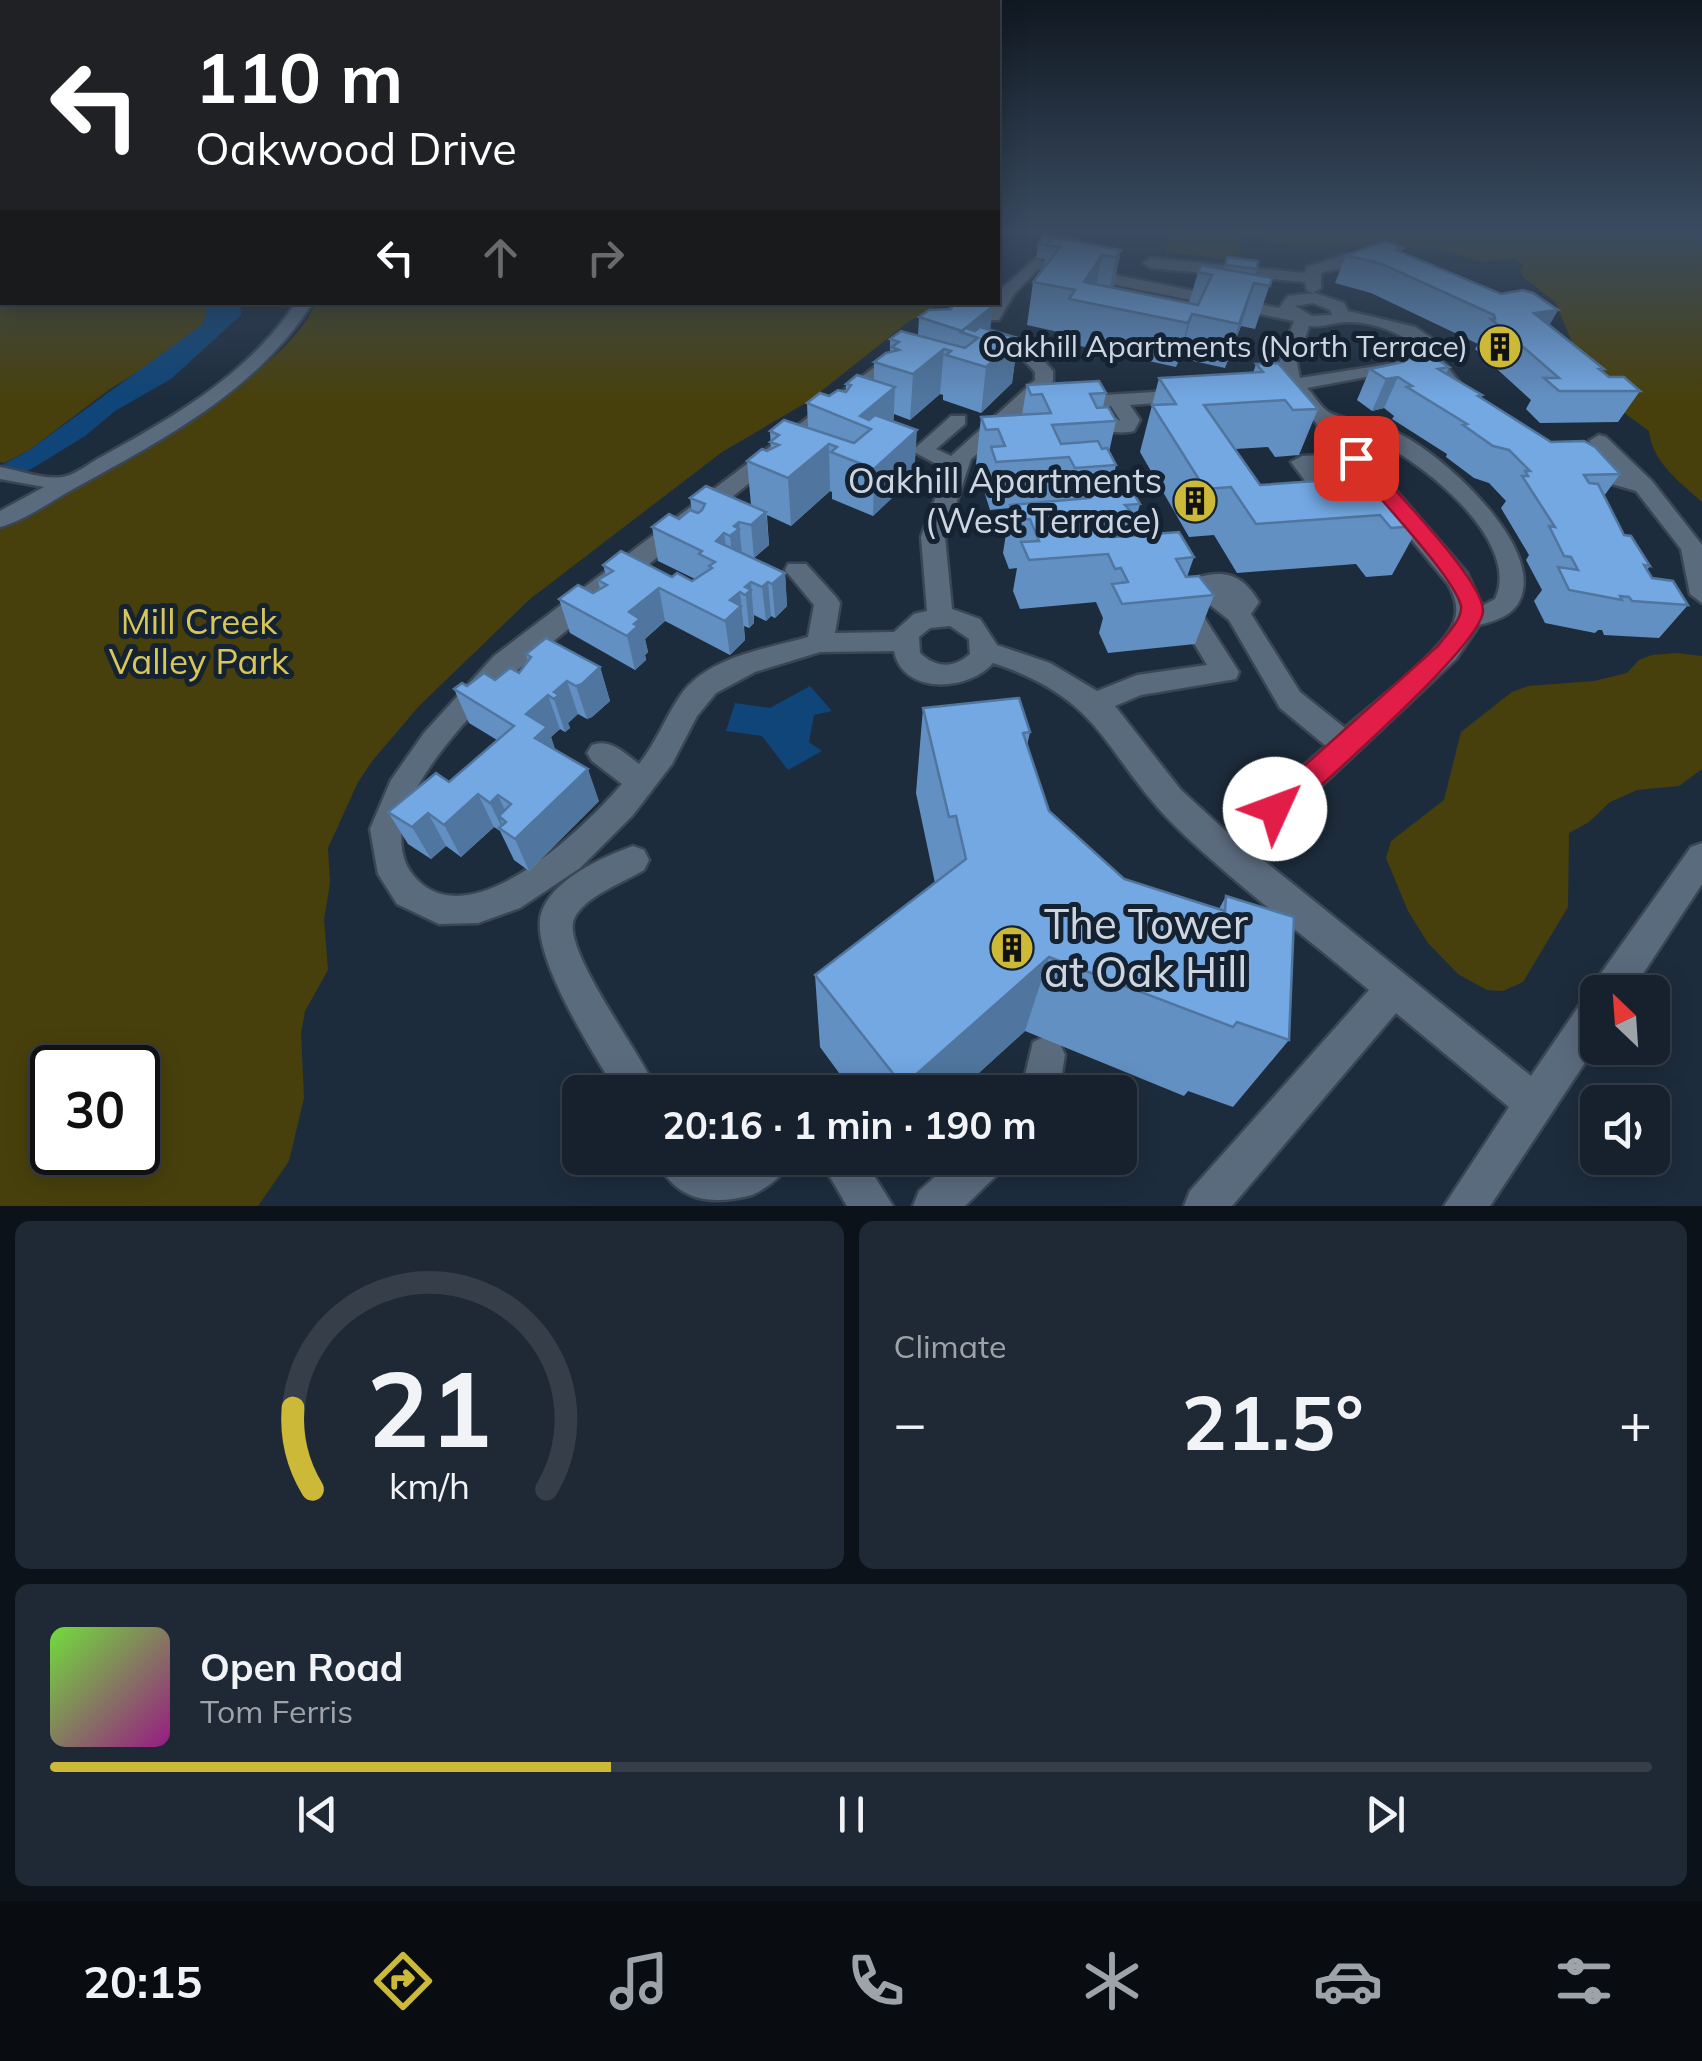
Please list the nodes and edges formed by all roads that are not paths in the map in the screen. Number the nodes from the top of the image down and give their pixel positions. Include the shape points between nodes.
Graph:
1 (1163, 286) edge
2 (1309, 286) edge
3 (303, 305) edge
4 (999, 305) edge
5 (1305, 311) junction
6 (992, 316) edge
7 (966, 333) edge
8 (917, 336) edge
9 (1432, 360) junction
10 (1296, 387) junction
11 (1265, 391) edge
12 (1204, 394) edge
13 (1117, 400) dead end
14 (1475, 402) edge
15 (958, 420) dead end
16 (1324, 420) junction
17 (1599, 441) dead end
18 (1356, 458) junction
19 (1560, 458) edge
20 (958, 466) junction
21 (0, 473) edge
22 (62, 484) junction
23 (1644, 486) junction
24 (1390, 498) junction
25 (0, 520) edge
26 (797, 570) dead end
27 (1170, 584) edge
28 (1702, 594) edge
29 (1238, 614) dead end
30 (940, 616) junction
31 (1472, 616) junction
32 (904, 641) junction
33 (820, 643) junction
34 (986, 651) junction
35 (1092, 704) junction
36 (1345, 745) junction
37 (602, 753) dead end
38 (641, 782) junction
39 (1228, 852) junction
40 (1702, 857) edge
41 (632, 860) dead end
42 (1622, 975) edge
43 (1394, 988) junction
44 (1580, 1037) edge
45 (629, 1075) edge
46 (1535, 1104) junction
47 (690, 1175) edge
48 (746, 1175) edge
49 (851, 1175) edge
50 (968, 1175) edge
51 (872, 1206) edge
52 (934, 1206) edge
53 (1204, 1206) edge
54 (1465, 1206) edge

1 - 5 street
2 - 5 street
3 - 22 street via 238,379
4 - 6 street
5 - 9 street via 1329,322 1342,315 1421,336 1436,349
5 - 10 street via 1288,363
7 - 20 street via 1029,354 1044,381 961,456
8 - 38 street via 503,663 396,796 386,829 388,860 398,884 419,902 449,910 483,908 550,875
9 - 10 street
9 - 14 street
10 - 11 street
10 - 16 street
12 - 13 street
15 - 20 street via 922,452
16 - 18 street
16 - 31 street via 1398,441 1490,526 1510,569 1512,595 1495,613
17 - 23 street
18 - 24 street
18 - 24 street via 1302,462 1332,500
19 - 23 street
20 - 30 street via 933,536
21 - 22 street
22 - 25 street
23 - 28 street via 1692,548
24 - 31 street via 1458,579
26 - 33 street via 827,603
27 - 35 street via 1226,672 1137,686
29 - 36 street via 1290,700
30 - 32 street via 916,624
30 - 34 street via 973,626
31 - 36 street via 1447,652
32 - 33 street
32 - 34 street via 912,663 940,676 971,670
33 - 38 street via 728,672 703,688
34 - 35 street via 1034,666
35 - 39 street via 1169,800
36 - 39 street
37 - 38 street
39 - 43 street
40 - 42 street
41 - 45 street via 568,900 554,930
43 - 46 street
43 - 53 street
44 - 46 street
46 - 54 street
47 - 48 street via 715,1188
49 - 51 street
50 - 52 street

